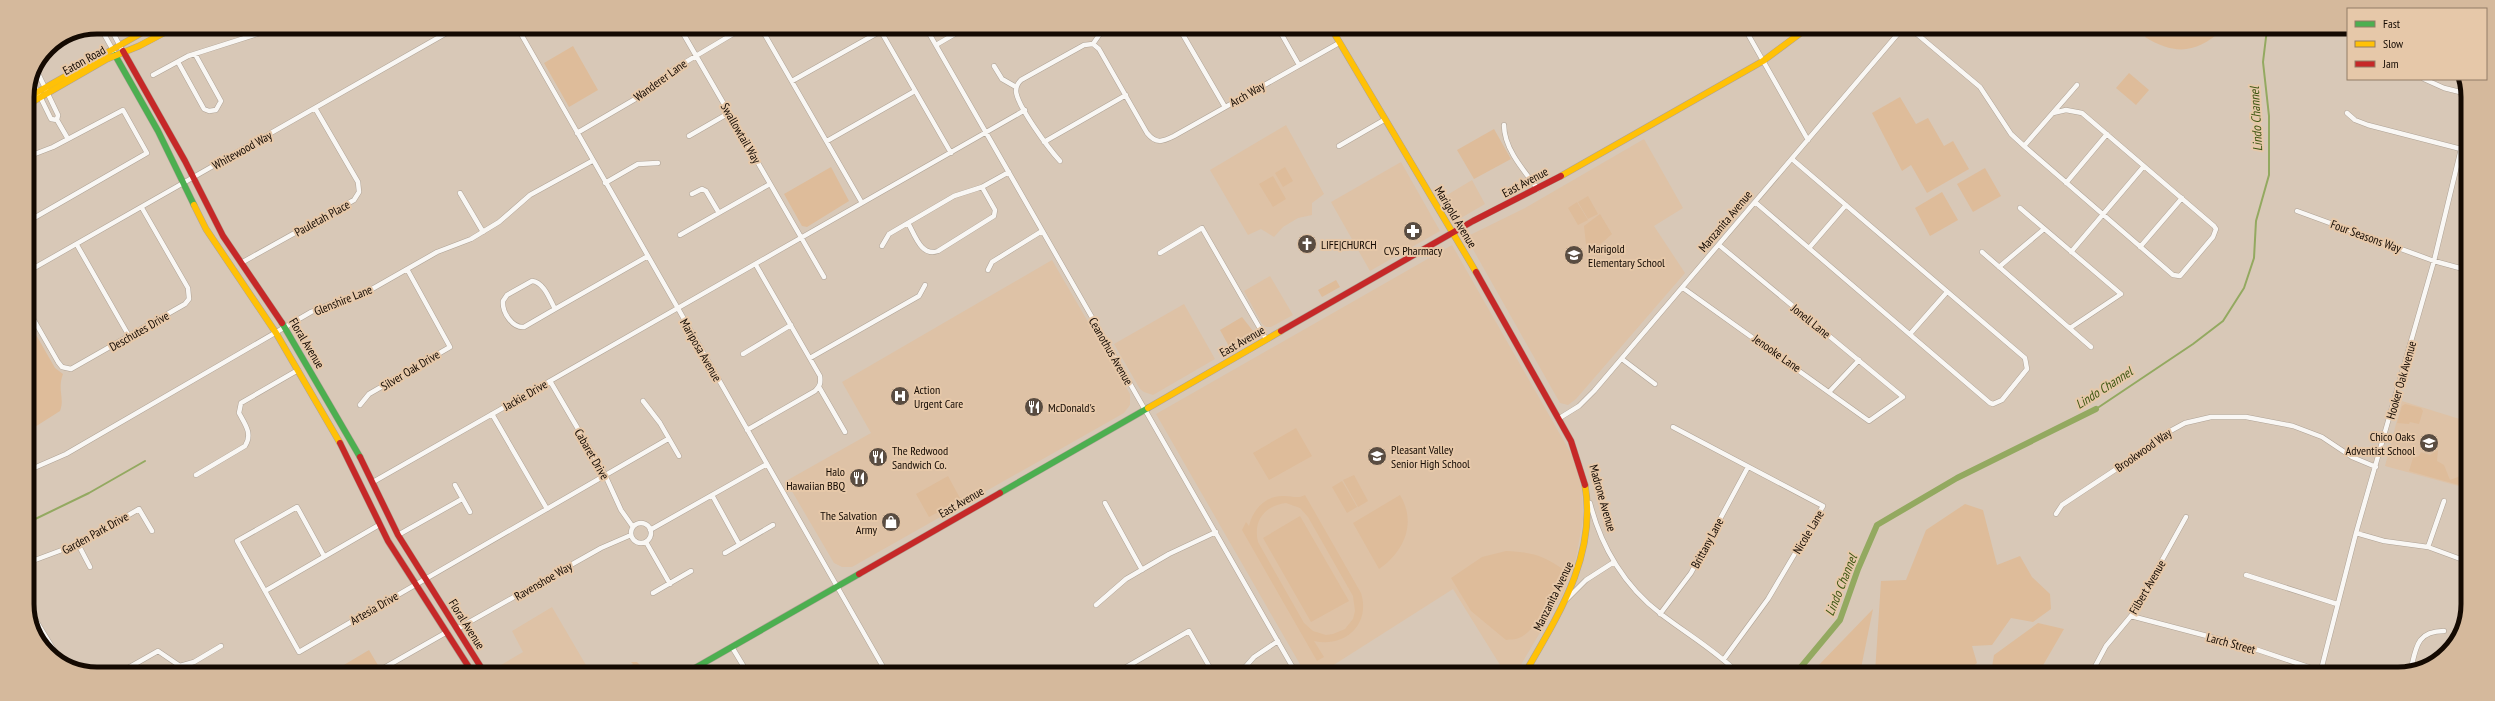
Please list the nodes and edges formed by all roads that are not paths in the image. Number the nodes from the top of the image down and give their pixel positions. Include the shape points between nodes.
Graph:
1 (104, 34) edge
2 (114, 34) edge
3 (138, 34) edge
4 (162, 34) edge
5 (246, 34) edge
6 (445, 34) edge
7 (521, 34) edge
8 (684, 34) edge
9 (733, 34) edge
10 (765, 34) edge
11 (873, 34) edge
12 (882, 34) edge
13 (930, 34) edge
14 (955, 34) edge
15 (1100, 34) edge
16 (1182, 34) edge
17 (1281, 34) edge
18 (1335, 34) edge
19 (1747, 34) edge
20 (1800, 34) edge
21 (1898, 34) edge
22 (1916, 34) edge
23 (1339, 43) junction
24 (119, 44) junction
25 (1093, 44) junction
26 (936, 45) junction
27 (112, 48) junction
28 (123, 51) junction
29 (195, 54) junction
30 (115, 55) junction
31 (696, 55) junction
32 (1763, 61) junction
33 (178, 62) junction
34 (1298, 65) junction
35 (994, 66) dead end
36 (39, 74) edge
37 (153, 75) dead end
38 (2426, 80) edge
39 (792, 81) junction
40 (2078, 85) dead end
41 (35, 86) edge
42 (1016, 87) junction
43 (47, 90) junction
44 (915, 91) junction
45 (2461, 92) edge
46 (39, 95) junction
47 (1126, 95) junction
48 (34, 96) edge
49 (34, 99) edge
50 (1225, 107) junction
51 (315, 108) junction
52 (1025, 110) junction
53 (729, 113) junction
54 (2052, 113) junction
55 (2347, 113) dead end
56 (57, 120) junction
57 (1384, 120) junction
58 (1504, 125) dead end
59 (986, 132) junction
60 (577, 133) junction
61 (2107, 134) junction
62 (689, 136) dead end
63 (68, 139) junction
64 (1808, 140) junction
65 (828, 141) junction
66 (1044, 142) junction
67 (1339, 146) dead end
68 (2024, 146) junction
69 (2461, 149) joint
70 (950, 153) junction
71 (34, 154) edge
72 (1792, 159) junction
73 (592, 161) junction
74 (1060, 161) dead end
75 (658, 163) dead end
76 (2144, 166) junction
77 (1009, 172) junction
78 (193, 177) junction
79 (605, 182) junction
80 (2066, 182) junction
81 (183, 183) junction
82 (770, 184) junction
83 (982, 187) junction
84 (1538, 189) junction
85 (460, 193) dead end
86 (692, 194) dead end
87 (2182, 198) junction
88 (1755, 202) junction
89 (862, 203) junction
90 (1846, 205) junction
91 (142, 208) junction
92 (2020, 208) dead end
93 (2297, 211) dead end
94 (719, 213) junction
95 (2103, 215) junction
96 (34, 218) edge
97 (908, 222) junction
98 (2044, 229) junction
99 (1042, 231) junction
100 (483, 232) junction
101 (1454, 233) junction
102 (680, 235) dead end
103 (801, 239) junction
104 (77, 245) junction
105 (1719, 245) junction
106 (882, 246) dead end
107 (2140, 247) junction
108 (1809, 248) junction
109 (1982, 252) dead end
110 (2071, 252) junction
111 (1160, 253) dead end
112 (648, 256) junction
113 (2434, 261) junction
114 (240, 263) junction
115 (756, 265) junction
116 (1999, 267) junction
117 (34, 268) edge
118 (2461, 268) edge
119 (406, 269) junction
120 (988, 270) dead end
121 (824, 277) dead end
122 (925, 285) dead end
123 (1683, 288) junction
124 (1947, 292) junction
125 (555, 309) junction
126 (678, 309) junction
127 (34, 320) edge
128 (791, 325) junction
129 (286, 328) junction
130 (2070, 328) junction
131 (276, 333) junction
132 (1910, 334) junction
133 (129, 336) junction
134 (1266, 339) junction
135 (2091, 346) dead end
136 (743, 354) dead end
137 (810, 358) junction
138 (1622, 359) junction
139 (1859, 360) junction
140 (298, 370) junction
141 (550, 381) junction
142 (1655, 384) dead end
143 (819, 387) junction
144 (1830, 391) junction
145 (643, 401) dead end
146 (360, 405) dead end
147 (1145, 409) junction
148 (492, 414) junction
149 (1558, 419) junction
150 (1869, 420) joint
151 (1673, 427) dead end
152 (747, 430) junction
153 (845, 432) dead end
154 (668, 439) junction
155 (679, 456) dead end
156 (767, 464) junction
157 (1748, 467) junction
158 (2376, 467) junction
159 (34, 468) edge
160 (196, 475) dead end
161 (605, 475) junction
162 (373, 482) junction
163 (455, 485) dead end
164 (712, 496) junction
165 (462, 499) junction
166 (1589, 500) junction
167 (2444, 501) dead end
168 (1105, 503) dead end
169 (547, 509) junction
170 (470, 512) dead end
171 (2056, 514) dead end
172 (2186, 517) dead end
173 (379, 525) junction
174 (773, 525) dead end
175 (633, 527) junction
176 (650, 530) junction
177 (152, 531) dead end
178 (1216, 532) junction
179 (2356, 533) junction
180 (398, 535) junction
181 (631, 535) junction
182 (646, 542) junction
183 (78, 544) junction
184 (739, 544) junction
185 (2428, 547) junction
186 (725, 552) dead end
187 (324, 556) junction
188 (2461, 559) edge
189 (34, 560) edge
190 (1614, 562) junction
191 (90, 567) dead end
192 (1142, 570) junction
193 (691, 571) dead end
194 (2246, 575) dead end
195 (425, 579) junction
196 (670, 584) junction
197 (415, 585) junction
198 (836, 586) junction
199 (265, 591) junction
200 (653, 594) dead end
201 (1565, 602) junction
202 (2337, 604) junction
203 (1096, 605) dead end
204 (1660, 614) junction
205 (2131, 616) junction
206 (36, 621) edge
207 (458, 629) junction
208 (447, 632) junction
209 (2444, 632) dead end
210 (1278, 641) junction
211 (221, 646) dead end
212 (52, 647) edge
213 (732, 647) junction
214 (1724, 659) junction
215 (2412, 665) edge
216 (131, 667) edge
217 (386, 667) edge
218 (469, 667) edge
219 (481, 667) edge
220 (697, 667) edge
221 (744, 667) edge
222 (883, 667) edge
223 (1126, 667) edge
224 (1210, 667) edge
225 (1245, 667) edge
226 (1293, 667) edge
227 (1528, 667) edge
228 (1732, 667) edge
229 (2095, 667) edge
230 (2304, 667) edge
231 (2321, 667) edge

1 - 27 street, Floral Avenue
2 - 24 street, Floral Avenue
3 - 24 street, Eaton Road
4 - 28 street, Eaton Road
5 - 29 street
6 - 51 street, Whitewood Way
7 - 60 street, Mariposa Avenue
8 - 31 street, Swallowtail Way
9 - 31 street, Wanderer Lane
10 - 39 street
11 - 39 street
12 - 44 street
13 - 26 street, Ceanothus Avenue
14 - 26 street
15 - 25 street
16 - 50 street
17 - 34 street
18 - 23 street, Marigold Avenue
19 - 32 street
20 - 32 street, East Avenue
21 - 64 street, Manzanita Avenue
22 - 68 street via 1980,87 2011,134
23 - 34 street, Arch Way
23 - 57 street, Marigold Avenue
24 - 27 street, Eaton Road
24 - 28 street, Floral Avenue
25 - 42 street via 1088,43 1077,48 1021,80
25 - 47 street via 1099,49
26 - 59 street, Ceanothus Avenue
27 - 30 street, Floral Avenue
27 - 43 street, Eaton Road
28 - 30 street, Eaton Road
28 - 78 street, Floral Avenue
29 - 33 street
29 - 33 street via 221,101 216,110 209,112 204,109
30 - 43 street, Eaton Road
30 - 81 street, Floral Avenue via 158,131
31 - 53 street, Swallowtail Way
31 - 60 street, Wanderer Lane via 637,98
32 - 64 street
32 - 84 street, East Avenue
33 - 37 street
34 - 50 street, Arch Way
35 - 42 street via 1002,79
36 - 43 street
38 - 45 street
39 - 65 street
40 - 54 street
41 - 46 street
42 - 52 street
43 - 46 street, Eaton Road
43 - 56 street via 58,115
44 - 65 street
44 - 70 street
46 - 48 street
46 - 49 street, Eaton Road
46 - 56 street via 51,119
47 - 50 street, Arch Way via 1147,133 1155,141 1165,141
47 - 66 street
51 - 78 street, Whitewood Way
51 - 114 street, Pauletah Place via 358,182 360,192 354,200
52 - 59 street, Jackie Drive
52 - 66 street
53 - 62 street
53 - 82 street, Swallowtail Way
54 - 61 street via 2075,110
54 - 68 street
55 - 69 street via 2355,120 2368,125
56 - 63 street
57 - 67 street
57 - 101 street, Marigold Avenue
58 - 84 street via 1506,140 1515,158
59 - 70 street, Jackie Drive
59 - 77 street, Ceanothus Avenue
60 - 73 street, Mariposa Avenue
61 - 76 street
61 - 80 street
63 - 71 street
63 - 96 street via 123,110 147,153
64 - 72 street, Manzanita Avenue
65 - 89 street
66 - 74 street
68 - 80 street
69 - 113 street, Hooker Oak Avenue
70 - 89 street, Jackie Drive
72 - 88 street, Manzanita Avenue
72 - 90 street
73 - 79 street, Mariposa Avenue
73 - 100 street, Glenshire Lane via 530,195 499,222
75 - 79 street via 638,164
76 - 87 street
76 - 95 street
77 - 83 street
77 - 99 street, Ceanothus Avenue
78 - 81 street, Whitewood Way
78 - 114 street, Floral Avenue via 214,222
79 - 112 street, Mariposa Avenue
80 - 95 street
81 - 91 street, Whitewood Way
81 - 131 street, Floral Avenue via 214,242
82 - 94 street
82 - 103 street, Swallowtail Way
83 - 97 street via 954,196
83 - 97 street via 995,210 994,216 938,251 931,253 924,250
84 - 101 street, East Avenue
85 - 100 street
86 - 94 street via 702,189 706,191
87 - 107 street
87 - 107 street via 2216,229 2213,237 2184,272 2180,276 2173,275
88 - 105 street, Manzanita Avenue
88 - 108 street
89 - 103 street, Jackie Drive
90 - 108 street
90 - 124 street
91 - 104 street, Whitewood Way
91 - 133 street, Deschutes Drive via 188,288 189,299 186,304
92 - 98 street
93 - 113 street, Four Seasons Way
94 - 102 street
95 - 107 street
95 - 110 street
97 - 106 street via 889,234
98 - 110 street
98 - 116 street
99 - 120 street via 992,262
99 - 147 street, Ceanothus Avenue
100 - 119 street, Glenshire Lane
101 - 134 street, East Avenue
101 - 149 street, Marigold Avenue
103 - 115 street, Jackie Drive
103 - 121 street, Swallowtail Way
104 - 117 street, Whitewood Way
104 - 133 street
105 - 123 street, Manzanita Avenue
105 - 139 street, Jonell Lane
108 - 132 street
109 - 116 street
110 - 130 street via 2121,294
111 - 134 street via 1202,228
112 - 125 street
112 - 126 street, Mariposa Avenue
113 - 118 street, Four Seasons Way
113 - 158 street, Hooker Oak Avenue
114 - 129 street, Floral Avenue
115 - 126 street, Jackie Drive
115 - 128 street
116 - 130 street
119 - 129 street, Glenshire Lane via 358,297 321,307
119 - 146 street, Silver Oak Drive via 450,347 369,394
122 - 137 street via 919,296
123 - 138 street, Manzanita Avenue
123 - 144 street, Jenooke Lane
124 - 132 street
124 - 132 street via 2025,358 2027,369 2002,400 1990,403
125 - 125 street via 524,328 519,328 511,322 503,301 507,295 536,281 543,287
126 - 141 street, Jackie Drive
126 - 152 street, Mariposa Avenue
127 - 133 street, Deschutes Drive via 62,367 66,369 77,367
128 - 136 street
128 - 137 street
129 - 131 street, Glenshire Lane
129 - 162 street, Floral Avenue
130 - 135 street
131 - 140 street, Floral Avenue
131 - 159 street, Glenshire Lane via 66,454
134 - 147 street, East Avenue
137 - 143 street via 820,376
138 - 142 street
138 - 149 street, Manzanita Avenue via 1579,406
139 - 144 street
139 - 150 street, Jonell Lane via 1903,397
140 - 160 street via 241,403 238,413 249,432 245,446
140 - 173 street, Floral Avenue via 344,449
141 - 148 street, Jackie Drive
141 - 161 street, Cabaret Drive
143 - 152 street
143 - 153 street
144 - 150 street, Jenooke Lane
145 - 154 street
147 - 178 street, Ceanothus Avenue
147 - 198 street, East Avenue
148 - 162 street, Jackie Drive
148 - 169 street
149 - 166 street, Madrone Avenue via 1580,459
151 - 157 street, Nicole Lane
152 - 156 street, Mariposa Avenue
154 - 155 street
154 - 161 street, Artesia Drive
156 - 164 street
156 - 198 street, Mariposa Avenue
157 - 204 street, Brittany Lane via 1691,574
157 - 214 street, Nicole Lane via 1823,506 1768,598
158 - 171 street, Brookwood Way via 2352,457 2322,437 2293,426 2246,417 2212,417 2185,423 2161,436 2062,505
158 - 179 street, Hooker Oak Avenue
161 - 169 street, Artesia Drive
161 - 175 street, Cabaret Drive via 621,510
162 - 180 street, Floral Avenue
163 - 165 street
164 - 176 street
164 - 184 street
165 - 170 street
165 - 180 street
166 - 190 street, Madrone Avenue via 1596,523
166 - 201 street, Manzanita Avenue via 1584,556 1576,581
167 - 185 street
168 - 192 street
169 - 195 street, Artesia Drive
172 - 205 street, Filbert Avenue
173 - 187 street
173 - 197 street, Floral Avenue
174 - 184 street
175 - 176 street via 641,523
175 - 181 street
176 - 182 street
177 - 183 street, Garden Park Drive via 139,509
178 - 192 street
178 - 210 street, Ceanothus Avenue
179 - 185 street via 2384,541
179 - 202 street, Hooker Oak Avenue
180 - 195 street, Floral Avenue
181 - 182 street via 636,542
181 - 207 street, Ravenshoe Way via 601,548
182 - 196 street
183 - 189 street, Garden Park Drive
183 - 191 street
184 - 186 street
185 - 188 street
187 - 199 street
187 - 199 street, Artesia Drive via 297,507 237,541
190 - 201 street via 1586,580
190 - 204 street, Madrone Avenue via 1642,598
192 - 203 street via 1113,588
193 - 196 street
194 - 202 street
195 - 197 street, Artesia Drive
195 - 207 street, Floral Avenue
196 - 200 street
197 - 199 street, Artesia Drive via 299,652
197 - 208 street, Floral Avenue
198 - 213 street, East Avenue
198 - 222 street, Mariposa Avenue
201 - 227 street, Manzanita Avenue
202 - 231 street, Hooker Oak Avenue
204 - 214 street, Madrone Avenue
205 - 229 street, Filbert Avenue via 2106,646
205 - 230 street, Larch Street via 2249,647
206 - 212 street
207 - 219 street, Floral Avenue
208 - 217 street
208 - 218 street, Floral Avenue
209 - 215 street via 2427,633 2420,639
210 - 225 street via 1254,657
210 - 226 street, Ceanothus Avenue
211 - 216 street via 194,662 180,666 158,651
213 - 220 street, East Avenue
213 - 221 street
214 - 228 street, Madrone Avenue
223 - 224 street via 1189,631

